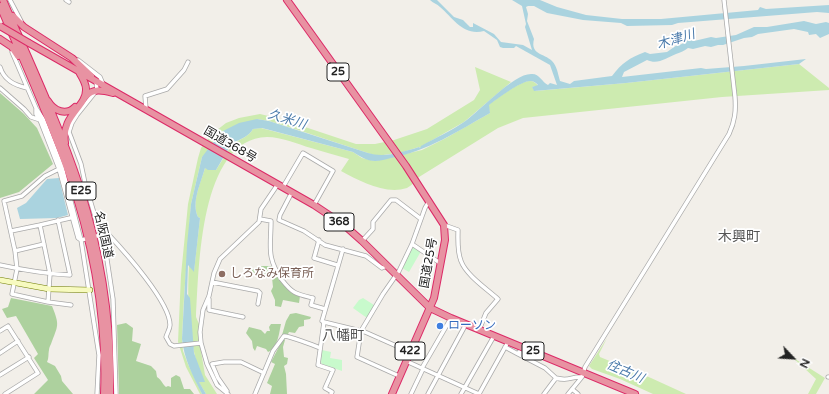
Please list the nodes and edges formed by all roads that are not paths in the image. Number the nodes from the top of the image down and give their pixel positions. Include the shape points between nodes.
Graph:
1 (4, 0) edge
2 (10, 0) edge
3 (287, 0) edge
4 (724, 0) edge
5 (0, 6) edge
6 (0, 26) edge
7 (0, 39) edge
8 (7, 43) junction
9 (28, 58) junction
10 (61, 61) junction
11 (188, 62) dead end
12 (0, 67) edge
13 (79, 72) junction
14 (96, 81) junction
15 (103, 85) junction
16 (0, 88) edge
17 (27, 88) junction
18 (97, 90) junction
19 (120, 94) junction
20 (84, 98) junction
21 (36, 108) junction
22 (146, 108) junction
23 (45, 112) junction
24 (40, 120) junction
25 (60, 169) junction
26 (280, 186) junction
27 (292, 192) junction
28 (429, 201) junction
29 (314, 205) junction
30 (70, 218) dead end
31 (260, 219) junction
32 (421, 219) junction
33 (58, 220) junction
34 (40, 225) junction
35 (444, 225) junction
36 (92, 230) junction
37 (10, 231) junction
38 (99, 235) junction
39 (83, 239) junction
40 (318, 241) junction
41 (362, 241) junction
42 (44, 244) junction
43 (412, 244) junction
44 (343, 249) junction
45 (15, 251) junction
46 (441, 264) junction
47 (0, 265) edge
48 (337, 265) junction
49 (387, 266) junction
50 (17, 269) junction
51 (50, 274) junction
52 (396, 275) junction
53 (0, 280) edge
54 (212, 282) junction
55 (14, 283) junction
56 (49, 289) junction
57 (90, 290) junction
58 (208, 296) junction
59 (48, 302) junction
60 (258, 304) dead end
61 (71, 305) dead end
62 (430, 308) junction
63 (325, 309) junction
64 (243, 317) dead end
65 (450, 318) junction
66 (324, 322) junction
67 (466, 324) junction
68 (479, 330) junction
69 (0, 331) edge
70 (361, 331) junction
71 (494, 336) junction
72 (18, 341) junction
73 (201, 343) junction
74 (507, 344) junction
75 (320, 348) junction
76 (410, 352) junction
77 (533, 352) junction
78 (0, 353) edge
79 (518, 354) junction
80 (29, 357) junction
81 (406, 360) junction
82 (423, 368) junction
83 (264, 373) junction
84 (583, 374) junction
85 (0, 375) edge
86 (438, 375) junction
87 (399, 376) junction
88 (556, 378) junction
89 (465, 387) junction
90 (572, 389) junction
91 (228, 393) edge
92 (5, 394) edge
93 (97, 394) edge
94 (104, 394) edge
95 (110, 394) edge
96 (116, 394) edge
97 (255, 394) edge
98 (331, 394) edge
99 (392, 394) edge
100 (411, 394) edge
101 (428, 394) edge
102 (461, 394) edge
103 (544, 394) edge
104 (568, 394) edge
105 (578, 394) edge
106 (635, 394) edge

1 - 9 highway, 名阪国道 / E25
1 - 14 highway via 20,24 72,58
2 - 15 street via 25,25 89,68 100,77
3 - 28 highway, 国道25号 / 25
4 - 84 street via 735,119 729,134
5 - 23 highway, 名阪国道 / E25
6 - 10 highway, 国道368号 / 368, bridge
7 - 8 highway
8 - 17 street
8 - 23 highway via 18,55 37,100
9 - 10 highway via 49,103 59,111 67,112 81,99 84,89 80,79
9 - 36 highway, 名阪国道 / E25 via 72,167
10 - 13 highway, 国道368号 / 368
11 - 22 street via 167,89 146,96
12 - 17 street via 5,78
13 - 14 highway, 国道368号 / 368
13 - 20 highway via 86,86
14 - 15 highway, 国道368号 / 368
14 - 18 street
15 - 19 highway, 国道368号 / 368
16 - 24 street via 31,117
17 - 21 street
18 - 19 highway
18 - 20 highway
18 - 38 street via 77,115 69,132 81,164
19 - 22 highway, 国道368号 / 368
20 - 36 highway via 68,121 65,138
21 - 24 street
21 - 39 street via 62,167
22 - 26 highway, 国道368号 / 368
23 - 94 highway, 名阪国道 / E25 via 75,190 91,251 102,322
24 - 25 street
25 - 37 street via 45,176 22,196 4,201
25 - 39 street via 78,238
26 - 27 highway, 国道368号 / 368
26 - 29 street via 303,153 333,170
26 - 31 street via 262,210
27 - 29 highway, 国道368号 / 368
27 - 40 street via 279,220
28 - 32 street
28 - 35 highway, 国道25号 / 25
29 - 41 highway, 国道368号 / 368
30 - 33 street
31 - 54 street via 256,226 220,259
31 - 63 street via 271,221 272,261 290,290 313,298 311,305
32 - 41 street via 396,200 392,200 373,222 373,229
32 - 43 street
33 - 34 street
33 - 51 street via 70,275
34 - 37 street
34 - 42 street
35 - 46 highway, 国道25号 via 445,240
35 - 68 street via 458,230 459,255 467,271 498,299 486,313
36 - 95 highway, 名阪国道 / E25 via 108,321
37 - 45 street
38 - 73 street via 108,234 151,286 168,317 170,327 166,336 167,341 174,346
38 - 96 street via 106,253 113,299
39 - 57 street
40 - 44 street
40 - 48 street via 314,258
41 - 49 highway, 国道368号 / 368
42 - 45 street
42 - 51 street
43 - 46 street
43 - 52 street
44 - 48 street
44 - 49 street via 366,256 382,268
45 - 50 street
46 - 62 highway, 国道25号
47 - 50 street
48 - 63 street
49 - 52 highway, 国道368号 / 368
50 - 51 street
50 - 55 street
51 - 56 street
52 - 62 highway, 国道368号 / 368
52 - 70 street
53 - 55 street
54 - 58 street
54 - 60 street via 258,291
55 - 56 street
55 - 59 street via 12,294
56 - 57 street
56 - 59 street
57 - 93 street via 99,355
58 - 64 street via 209,310
58 - 73 street via 201,321
59 - 61 street
62 - 65 highway, 25
62 - 76 highway, 422
63 - 66 street via 322,321
65 - 67 highway, 25
65 - 82 street
66 - 70 street
66 - 75 street
67 - 68 highway, 25
67 - 86 street
68 - 71 highway, 25
69 - 72 street via 8,326
70 - 76 street
70 - 87 street via 357,357
71 - 74 highway, 25
71 - 89 street
72 - 78 street
72 - 80 street
73 - 91 street via 213,379
74 - 77 highway, 25
74 - 79 street
74 - 89 street via 479,394
75 - 83 street via 284,336 273,351
75 - 98 street via 318,365 333,370 324,388 332,392
76 - 81 highway, 422
77 - 79 street via 530,356 519,352
77 - 84 highway, 25
79 - 88 street via 545,368
80 - 85 street
80 - 92 street via 38,373
81 - 82 street
81 - 87 highway, 422
82 - 86 street
82 - 100 street
83 - 91 street via 241,362 212,364
83 - 97 street
84 - 88 street via 565,380
84 - 90 street
84 - 106 highway, 25
86 - 89 street
86 - 101 street
87 - 99 highway, 422
88 - 103 street
89 - 102 street
90 - 104 street
90 - 105 street

